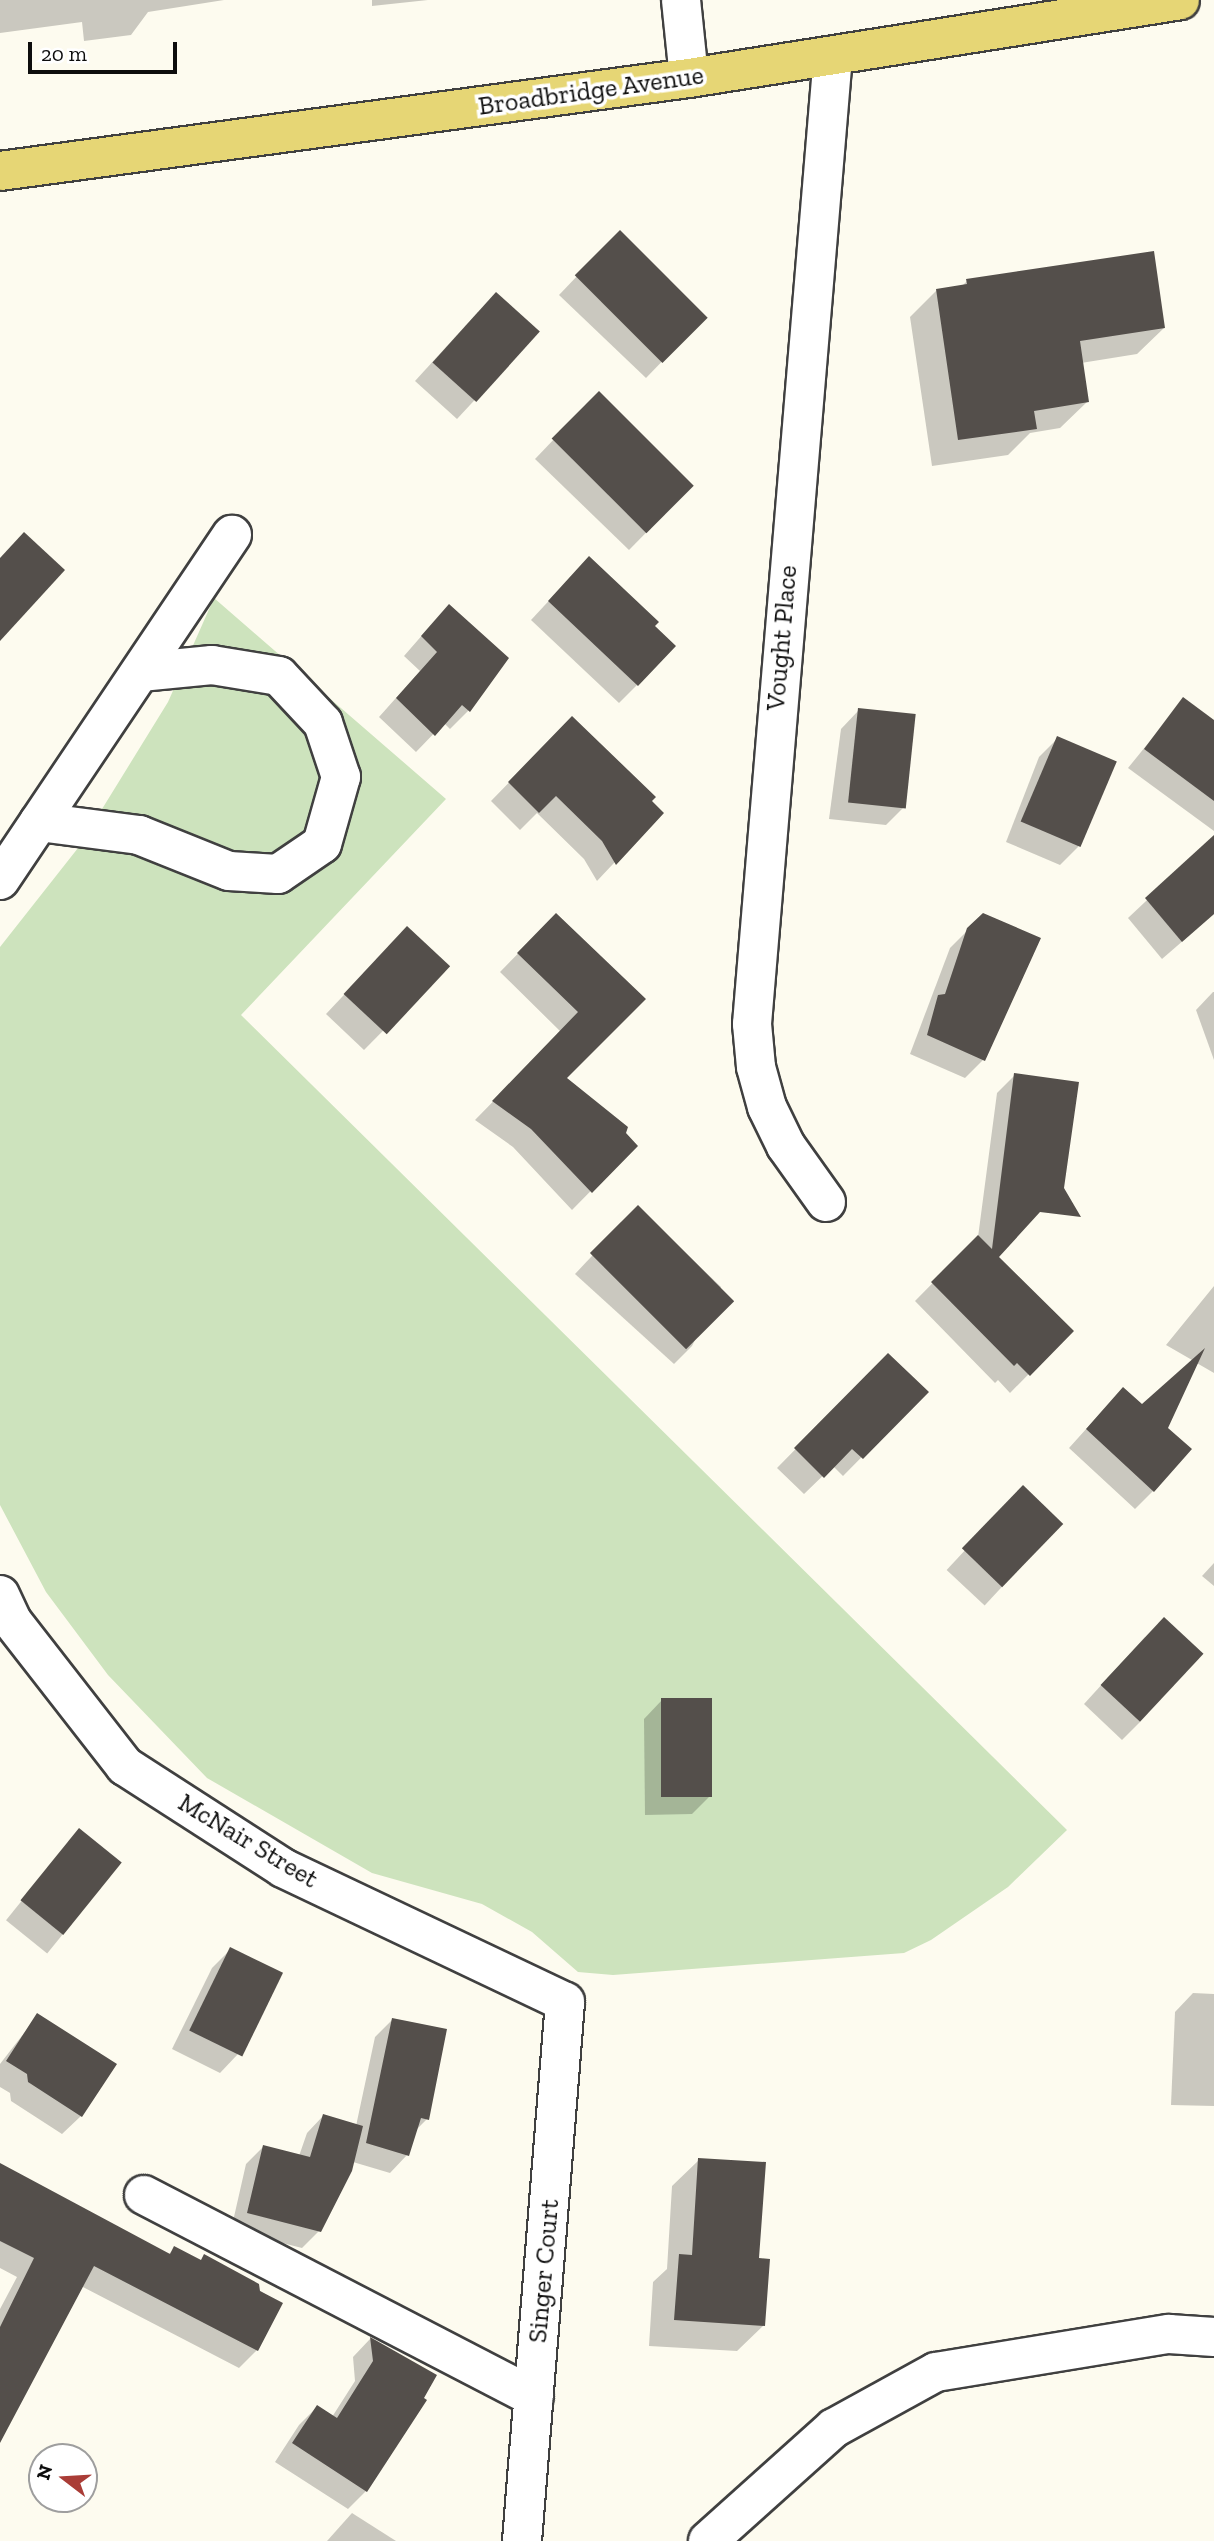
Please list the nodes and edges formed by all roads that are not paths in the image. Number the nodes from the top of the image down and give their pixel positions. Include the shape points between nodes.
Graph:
1 (681, 0) edge
2 (1180, 0) edge
3 (833, 55) junction
4 (689, 78) junction
5 (0, 171) edge
6 (232, 535) dead end
7 (140, 672) junction
8 (39, 822) junction
9 (0, 880) edge
10 (826, 1202) dead end
11 (0, 1595) edge
12 (565, 2002) joint
13 (144, 2195) dead end
14 (1214, 2337) edge
15 (534, 2397) junction
16 (522, 2541) edge
17 (708, 2541) edge

1 - 4 street
2 - 3 main road, Broadbridge Avenue
3 - 4 main road, Broadbridge Avenue
3 - 10 street, Vought Place via 752,1024 756,1068 767,1107 786,1146
4 - 5 main road, Broadbridge Avenue
6 - 7 street
7 - 8 street
7 - 8 street via 212,665 279,676 323,723 341,777 322,844 278,874 242,872 139,835
8 - 9 street
11 - 12 street, McNair Street via 12,1622 125,1766 283,1868
12 - 15 street, Singer Court
13 - 15 street
14 - 17 street via 1169,2334 936,2371 834,2428
15 - 16 street, Singer Court

